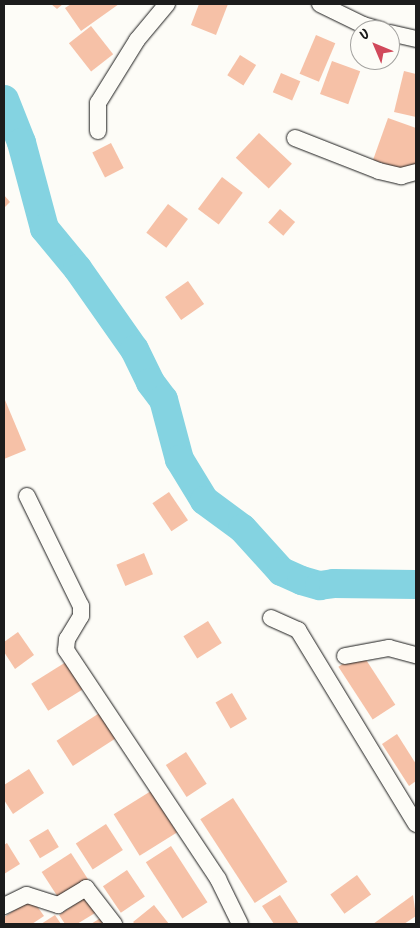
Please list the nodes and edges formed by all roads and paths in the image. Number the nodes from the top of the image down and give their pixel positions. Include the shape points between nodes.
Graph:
1 (167, 4) edge
2 (320, 4) edge
3 (353, 20) edge
4 (400, 35) edge
5 (416, 39) edge
6 (98, 131) dead end
7 (295, 138) dead end
8 (416, 172) edge
9 (27, 496) dead end
10 (271, 618) dead end
11 (416, 655) edge
12 (345, 656) dead end
13 (416, 824) edge
14 (4, 906) edge
15 (114, 924) edge
16 (240, 924) edge

1 - 6 street via 137,40 98,103
2 - 3 street
4 - 5 street
7 - 8 street via 380,171 401,176
9 - 16 street via 81,606 81,616 67,639 66,650 218,879
10 - 13 street via 298,630
11 - 12 street via 389,648
14 - 15 street via 27,895 58,905 86,888

